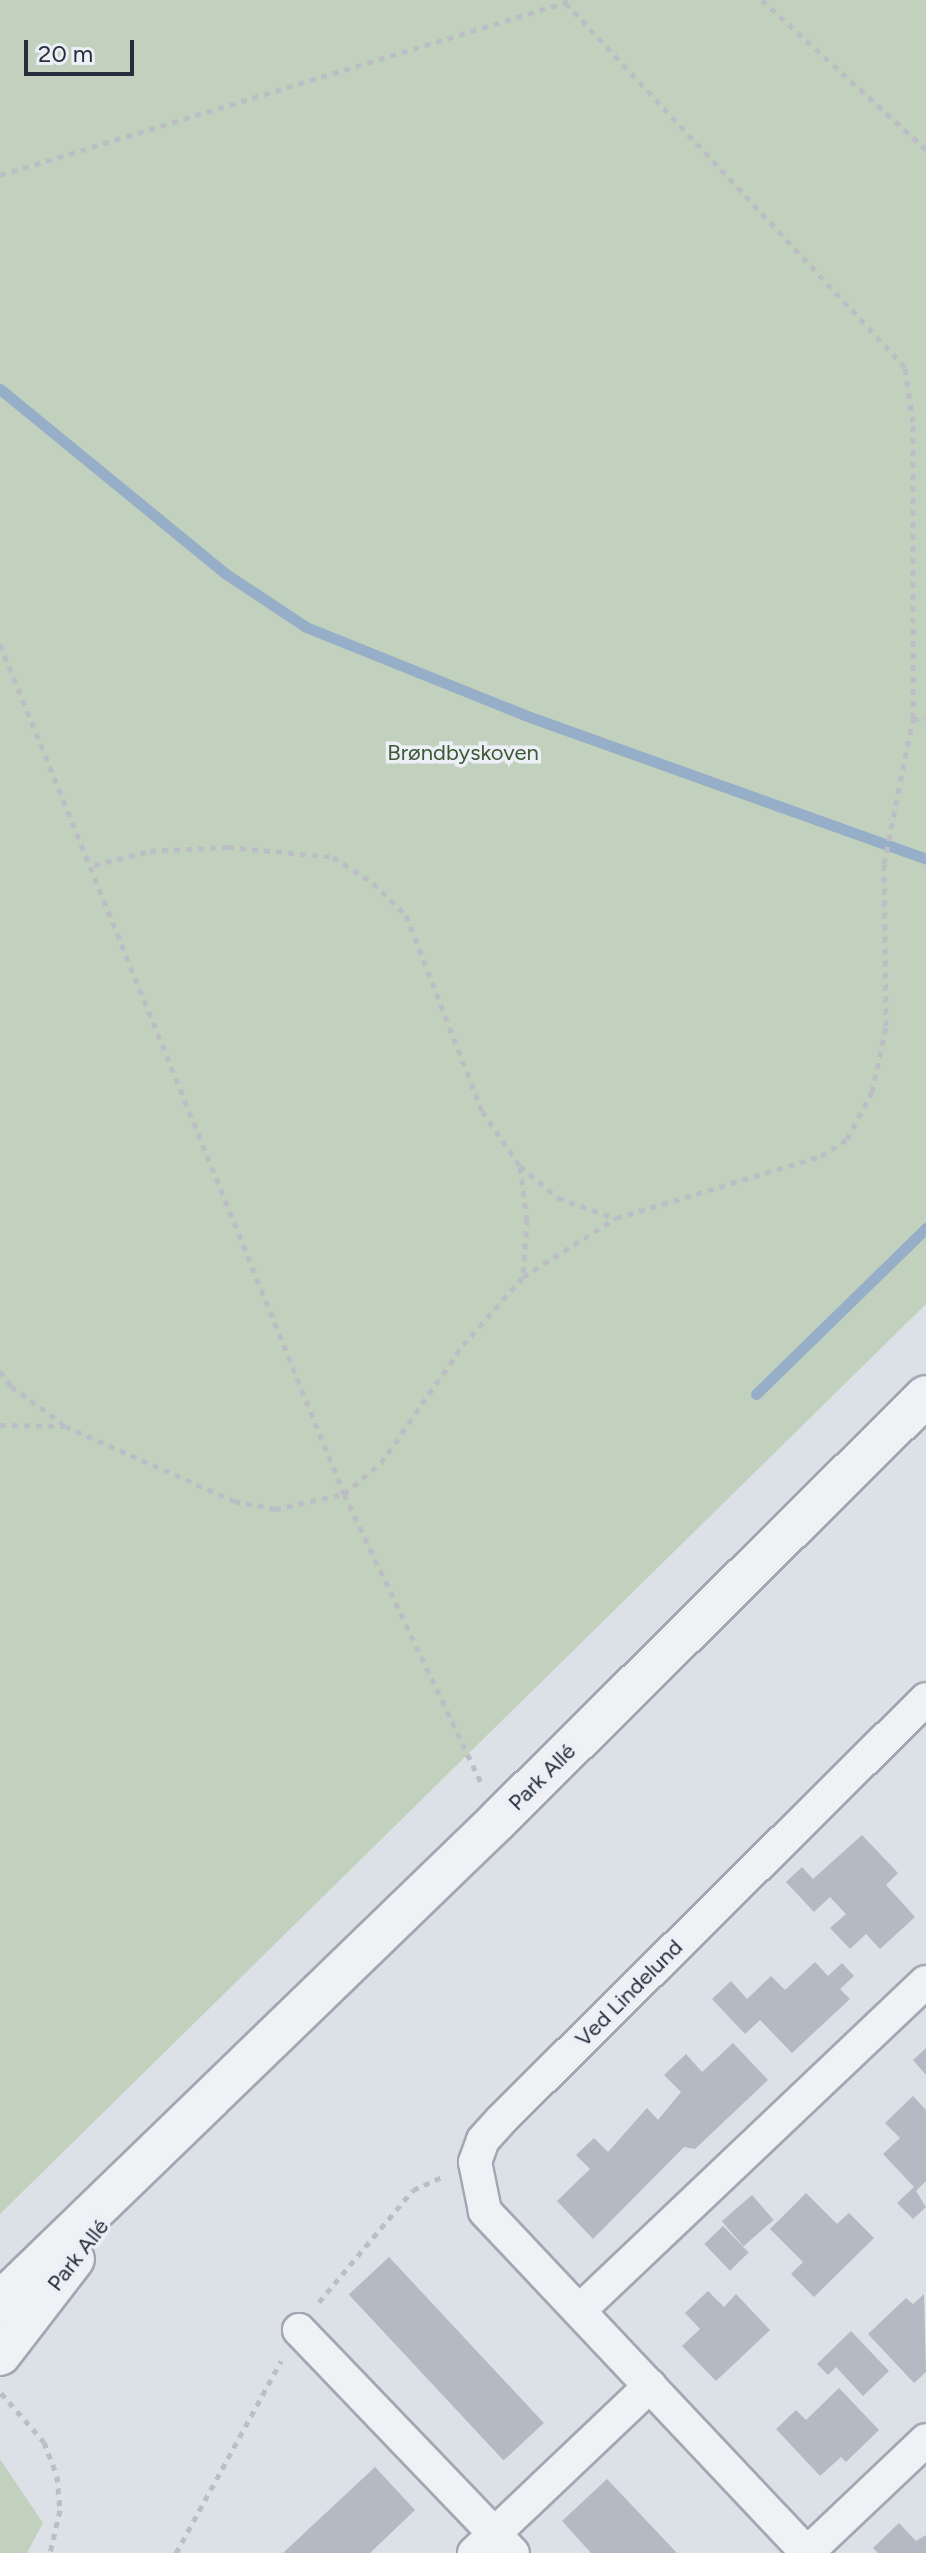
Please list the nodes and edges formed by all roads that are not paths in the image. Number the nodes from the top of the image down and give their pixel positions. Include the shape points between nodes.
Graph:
1 (926, 1396) edge
2 (926, 1699) edge
3 (926, 1982) edge
4 (155, 2155) junction
5 (0, 2302) edge
6 (579, 2311) junction
7 (299, 2330) dead end
8 (0, 2355) edge
9 (650, 2386) junction
10 (926, 2440) edge
11 (494, 2546) edge
12 (807, 2553) edge

1 - 4 street, Park Allé
2 - 6 street, Ved Lindelund via 483,2140 475,2162 485,2211
3 - 6 street
4 - 5 street, Park Allé
4 - 8 street, Park Allé
6 - 9 street, Ved Lindelund
7 - 11 street
9 - 11 street
9 - 12 street, Ved Lindelund
10 - 12 street, Ved Lindelund

